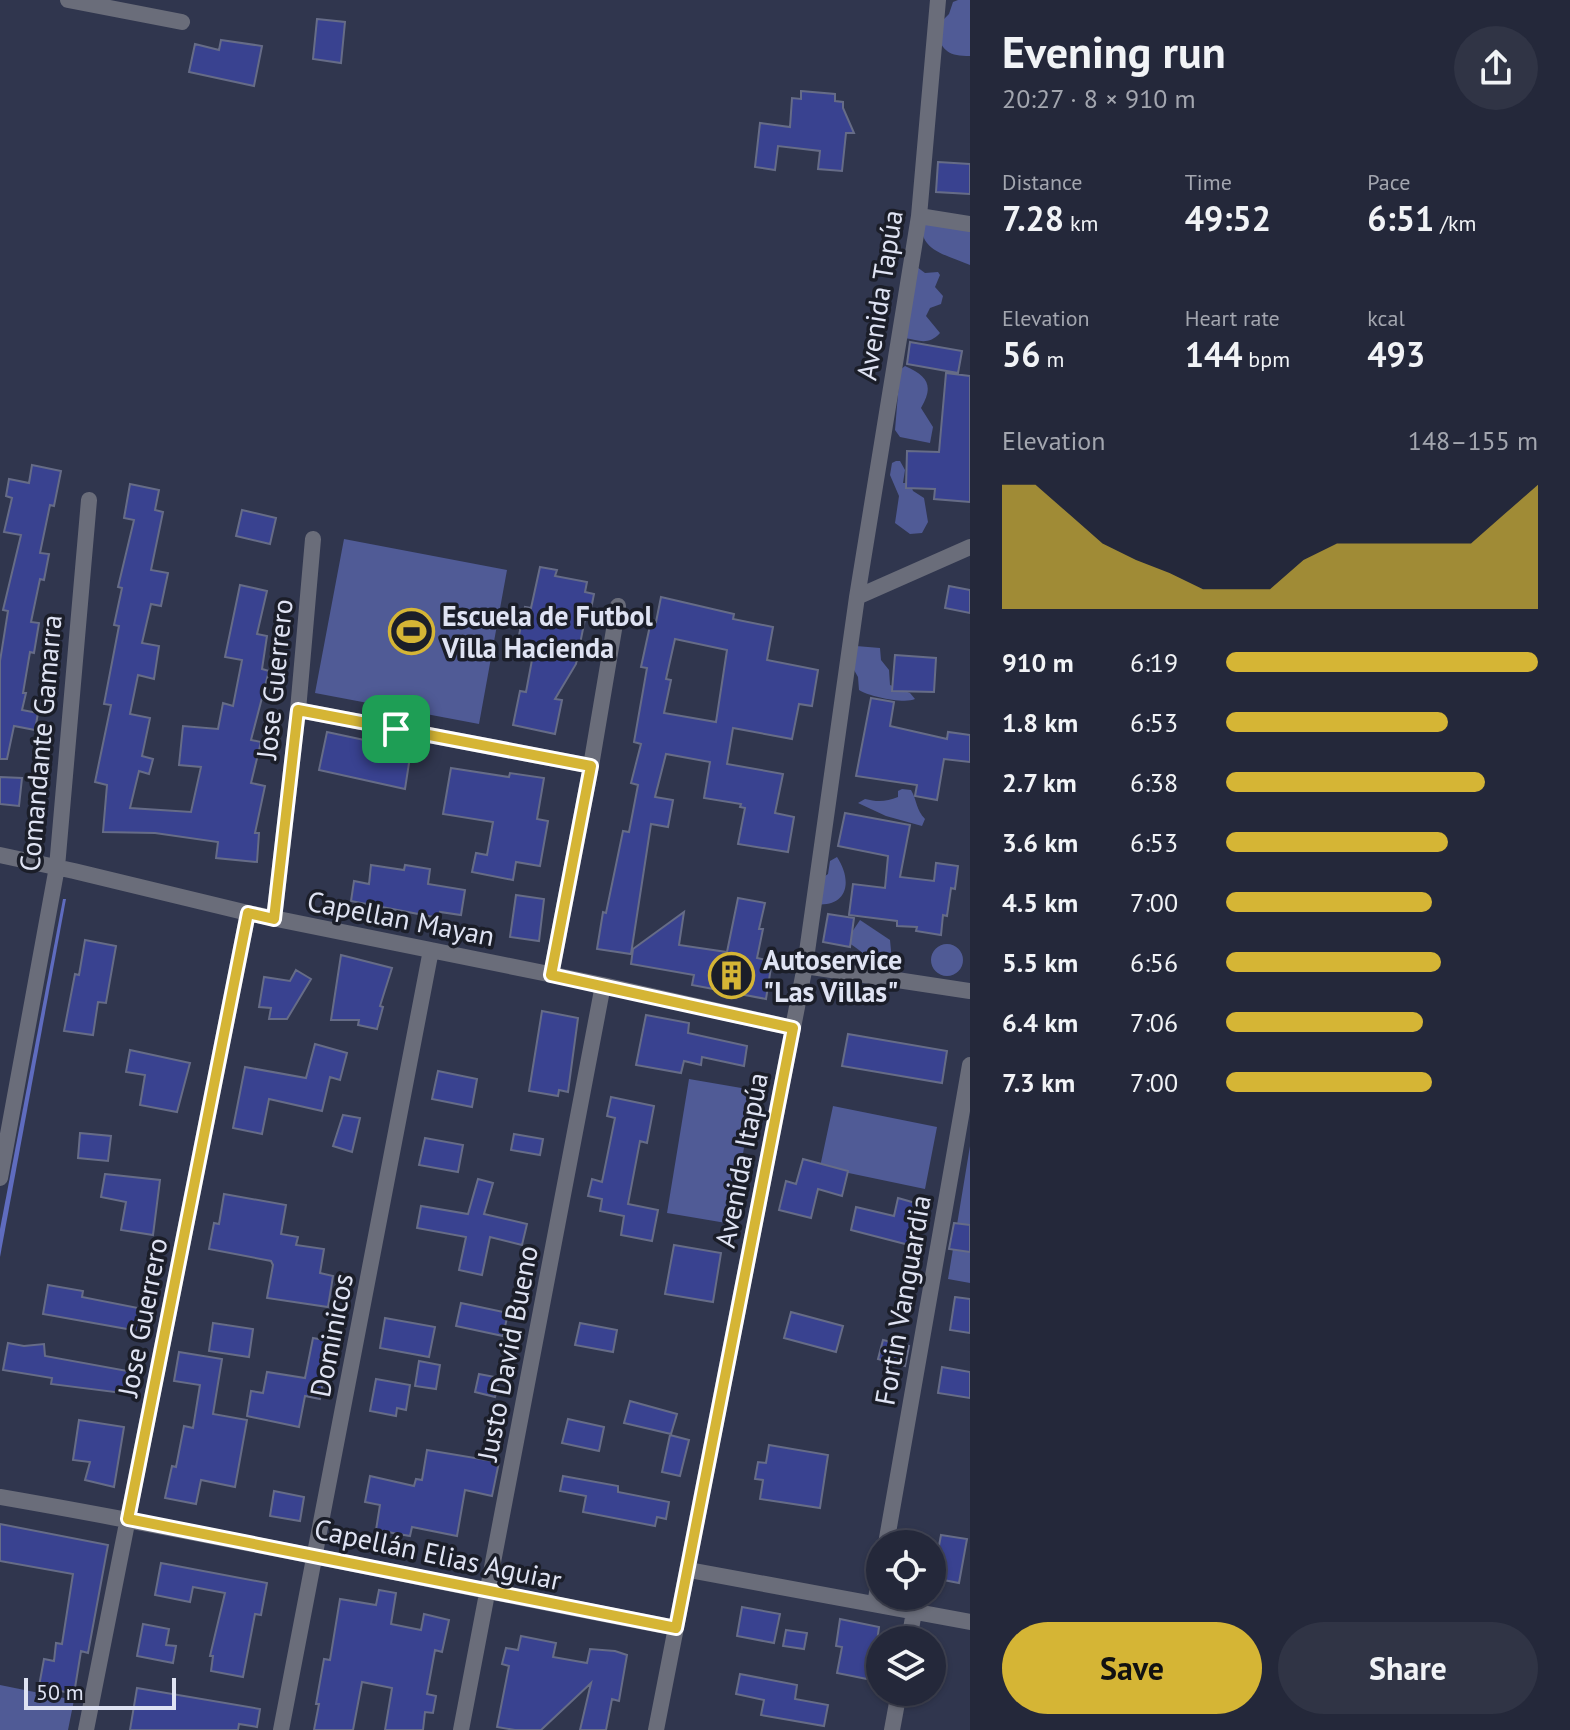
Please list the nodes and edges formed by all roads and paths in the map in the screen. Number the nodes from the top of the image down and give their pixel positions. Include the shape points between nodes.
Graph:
1 (68, 0) edge
2 (938, 0) edge
3 (182, 22) dead end
4 (919, 216) junction
5 (970, 224) edge
6 (89, 500) dead end
7 (313, 539) dead end
8 (970, 547) edge
9 (857, 597) junction
10 (618, 606) dead end
11 (298, 710) junction
12 (591, 766) junction
13 (0, 855) edge
14 (57, 867) junction
15 (248, 913) junction
16 (274, 919) junction
17 (431, 950) junction
18 (805, 966) junction
19 (551, 975) junction
20 (603, 985) junction
21 (970, 991) edge
22 (793, 1028) junction
23 (970, 1065) edge
24 (0, 1178) edge
25 (0, 1497) edge
26 (128, 1519) junction
27 (888, 1530) edge
28 (316, 1555) junction
29 (689, 1570) junction
30 (488, 1592) junction
31 (866, 1602) edge
32 (904, 1610) edge
33 (914, 1612) junction
34 (970, 1622) edge
35 (912, 1626) edge
36 (676, 1628) junction
37 (896, 1706) edge
38 (86, 1730) edge
39 (281, 1730) edge
40 (461, 1730) edge
41 (656, 1730) edge
42 (892, 1730) edge

1 - 3 street
2 - 4 street, Avenida Tapúa
4 - 5 street
4 - 9 street, Avenida Tapúa
6 - 14 street, Comandante Gamarra
7 - 11 street, Jose Guerrero
8 - 9 street
9 - 18 street, Avenida Itapúa
10 - 12 street
11 - 12 street
11 - 16 street, Jose Guerrero
12 - 19 street
13 - 14 street, Capellan Mayan
14 - 15 street, Capellan Mayan
14 - 24 street, Comandante Gamarra
15 - 16 street, Capellan Mayan
15 - 26 street, Jose Guerrero
16 - 17 street, Capellan Mayan
17 - 19 street, Capellan Mayan
17 - 28 street, Dominicos
18 - 21 street
18 - 22 street, Avenida Itapúa
19 - 20 street, Capellan Mayan
20 - 22 street, Capellan Mayan
20 - 30 street, Justo David Bueno
22 - 29 street, Avenida Itapúa
23 - 27 street, Fortin Vanguardia
25 - 26 street, Capellán Elias Aguiar
26 - 28 street, Capellán Elias Aguiar
26 - 38 street, Jose Guerrero
28 - 30 street, Capellán Elias Aguiar
28 - 39 street, Dominicos
29 - 31 street
29 - 36 street, Avenida Itapúa
30 - 36 street, Capellán Elias Aguiar
30 - 40 street, Justo David Bueno
32 - 33 street
33 - 34 street
33 - 35 street
36 - 41 street, Avenida Itapúa
37 - 42 street

